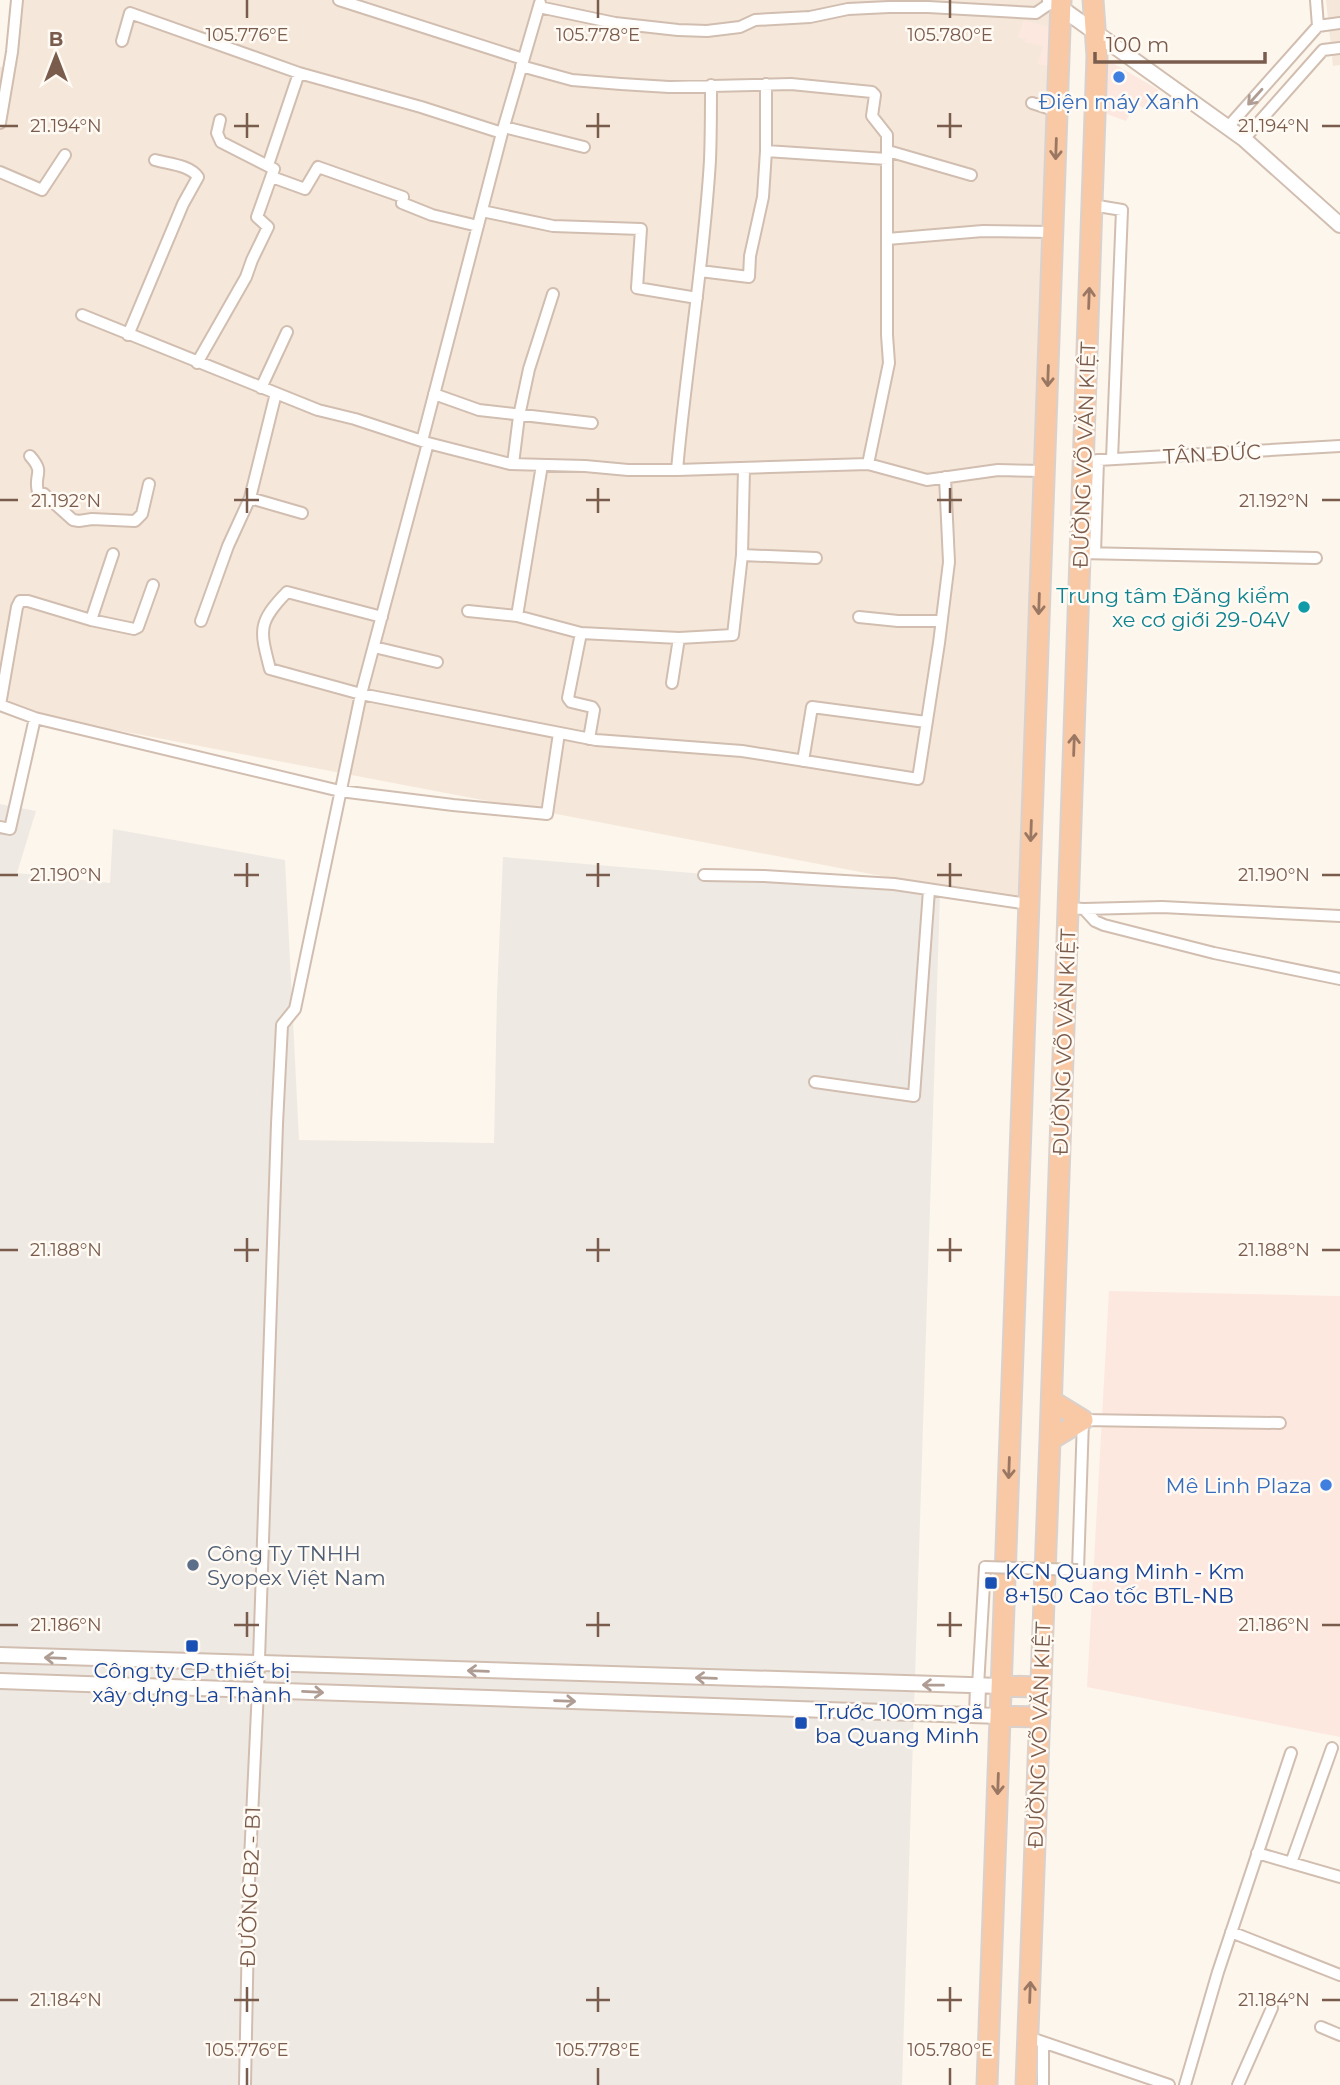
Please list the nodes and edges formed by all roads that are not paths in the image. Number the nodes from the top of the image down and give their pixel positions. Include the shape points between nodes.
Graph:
1 (17, 0) edge
2 (134, 0) edge
3 (339, 0) edge
4 (992, 0) edge
5 (1093, 0) edge
6 (1316, 0) edge
7 (1056, 2) edge
8 (361, 3) edge
9 (540, 3) edge
10 (999, 12) junction
11 (130, 13) junction
12 (1340, 23) edge
13 (1318, 26) junction
14 (1095, 31) junction
15 (122, 41) dead end
16 (1340, 48) edge
17 (522, 63) junction
18 (299, 73) junction
19 (766, 84) junction
20 (711, 85) junction
21 (1032, 103) dead end
22 (1058, 111) junction
23 (220, 120) dead end
24 (0, 123) edge
25 (1228, 127) junction
26 (503, 130) junction
27 (1244, 139) junction
28 (584, 147) dead end
29 (766, 151) junction
30 (65, 155) dead end
31 (888, 155) junction
32 (155, 160) dead end
33 (270, 171) junction
34 (0, 172) edge
35 (971, 175) dead end
36 (1092, 205) junction
37 (482, 211) junction
38 (1340, 225) edge
39 (478, 226) junction
40 (1053, 232) junction
41 (887, 239) junction
42 (700, 271) junction
43 (553, 294) dead end
44 (696, 298) junction
45 (82, 316) dead end
46 (287, 332) dead end
47 (128, 335) junction
48 (197, 362) junction
49 (261, 388) junction
50 (276, 393) junction
51 (434, 394) junction
52 (519, 416) junction
53 (593, 423) dead end
54 (425, 442) junction
55 (1340, 446) edge
56 (30, 456) dead end
57 (1112, 459) junction
58 (1090, 461) junction
59 (513, 464) junction
60 (868, 464) junction
61 (542, 465) junction
62 (744, 469) junction
63 (677, 470) junction
64 (1044, 471) junction
65 (945, 477) junction
66 (149, 484) dead end
67 (250, 498) junction
68 (302, 513) dead end
69 (1088, 553) junction
70 (113, 554) dead end
71 (742, 555) junction
72 (816, 558) dead end
73 (1316, 558) dead end
74 (153, 585) dead end
75 (468, 611) dead end
76 (517, 616) junction
77 (382, 617) junction
78 (859, 617) dead end
79 (91, 620) junction
80 (201, 621) dead end
81 (941, 621) junction
82 (580, 633) junction
83 (679, 638) junction
84 (374, 647) junction
85 (438, 662) dead end
86 (672, 683) dead end
87 (361, 694) junction
88 (35, 718) junction
89 (926, 722) junction
90 (559, 733) junction
91 (589, 739) junction
92 (803, 761) junction
93 (340, 791) junction
94 (0, 827) edge
95 (704, 875) dead end
96 (929, 890) junction
97 (1028, 904) junction
98 (1076, 908) junction
99 (1340, 916) edge
100 (1340, 979) edge
101 (815, 1082) dead end
102 (1057, 1404) junction
103 (1083, 1420) junction
104 (1280, 1423) dead end
105 (1056, 1436) junction
106 (0, 1656) edge
107 (258, 1664) junction
108 (0, 1681) edge
109 (978, 1686) junction
110 (1001, 1686) junction
111 (1041, 1687) junction
112 (258, 1689) junction
113 (977, 1715) junction
114 (1000, 1716) junction
115 (1040, 1717) junction
116 (1332, 1748) dead end
117 (1291, 1753) dead end
118 (1258, 1853) junction
119 (1291, 1863) junction
120 (1340, 1877) edge
121 (1231, 1932) junction
122 (1340, 1975) edge
123 (1272, 2008) dead end
124 (1321, 2027) dead end
125 (1340, 2035) edge
126 (1035, 2040) junction
127 (245, 2085) edge
128 (988, 2085) edge
129 (1026, 2085) edge
130 (1043, 2085) edge
131 (1169, 2085) edge
132 (1185, 2085) edge
133 (1238, 2085) edge

1 - 24 street
2 - 11 street
3 - 8 street
4 - 10 street
5 - 14 highway, ĐƯỜNG VÕ VĂN KIỆT
6 - 13 street
7 - 10 street via 1036,13
7 - 14 street
7 - 22 highway, ĐƯỜNG VÕ VĂN KIỆT
8 - 17 street
9 - 10 street via 615,23 707,31 848,9 928,7
9 - 17 street, ĐƯỜNG B2 - B1
11 - 15 street
11 - 18 street
12 - 13 street
13 -> 25 street
14 - 25 street
14 - 36 highway, ĐƯỜNG VÕ VĂN KIỆT
16 - 27 street via 1323,50
17 - 20 street via 572,80 669,87
17 - 26 street, ĐƯỜNG B2 - B1
18 - 26 street
18 - 33 street
19 - 20 street
19 - 29 street
19 - 31 street via 872,92 872,116 887,135
20 - 42 street
21 - 22 street
22 -> 40 highway, ĐƯỜNG VÕ VĂN KIỆT
23 - 33 street via 216,133 221,142
25 - 27 street
26 - 28 street
26 - 37 street, ĐƯỜNG B2 - B1
27 - 38 street
29 - 31 street
29 - 42 street via 749,277
30 - 34 street via 41,190
31 - 35 street
31 - 41 street
32 - 47 street via 190,169 198,177
33 - 39 street via 305,189 318,167 403,197 402,203 432,215
33 - 48 street via 257,217 268,227 246,277
36 - 57 street via 1122,210
58 -> 36 highway, ĐƯỜNG VÕ VĂN KIỆT
37 - 39 street, ĐƯỜNG B2 - B1
37 - 44 street via 554,226 641,229 637,288
39 - 51 street, ĐƯỜNG B2 - B1
40 - 41 street via 983,231
40 -> 64 highway, ĐƯỜNG VÕ VĂN KIỆT
41 - 60 street via 889,363
42 - 44 street
43 - 52 street
44 - 63 street
45 - 47 street
46 - 49 street
47 - 48 street
48 - 49 street
49 - 50 street
50 - 54 street
50 - 67 street
51 - 52 street via 480,411
51 - 54 street, ĐƯỜNG B2 - B1
52 - 53 street
52 - 59 street
54 - 59 street
54 - 77 street, ĐƯỜNG B2 - B1
55 - 57 street, TÂN ĐỨC
56 - 66 street via 38,465 38,492 73,520 135,521 142,514
57 - 58 street, TÂN ĐỨC
58 - 69 highway, ĐƯỜNG VÕ VĂN KIỆT
59 - 61 street
60 - 62 street
60 - 65 street via 927,480
61 - 63 street
61 - 76 street
62 - 63 street
62 - 71 street
64 - 65 street via 998,470
64 -> 97 highway, ĐƯỜNG VÕ VĂN KIỆT
65 - 81 street via 948,562
67 - 68 street
67 - 80 street
69 - 73 street
98 -> 69 highway, ĐƯỜNG VÕ VĂN KIỆT
70 - 79 street
71 - 72 street
71 - 83 street via 733,635
74 - 79 street via 134,629
75 - 76 street
76 - 82 street
77 - 84 street, ĐƯỜNG B2 - B1
77 - 87 street via 287,592 271,609 261,633 270,669
78 - 81 street
79 - 88 street via 20,601 0,705
81 - 89 street
82 - 83 street
82 - 91 street via 568,698 594,710
83 - 86 street
84 - 85 street
84 - 87 street, ĐƯỜNG B2 - B1
87 - 90 street
87 - 93 street, ĐƯỜNG B2 - B1
88 - 93 street
88 - 94 street via 10,829
89 - 92 street via 812,707
89 - 92 street via 918,779
90 - 91 street
90 - 93 street via 547,814
91 - 92 street via 742,751
93 - 107 street, ĐƯỜNG B2 - B1 via 295,1009 282,1025
95 - 96 street
96 - 97 street
96 - 101 street via 914,1096
97 -> 110 highway, ĐƯỜNG VÕ VĂN KIỆT
98 - 99 street via 1162,907
98 - 100 street via 1104,925
98 - 102 highway, ĐƯỜNG VÕ VĂN KIỆT via 1060,1162
102 - 103 highway
102 - 105 highway, ĐƯỜNG VÕ VĂN KIỆT
103 - 104 street
103 - 105 highway
103 - 109 street, bridge via 1078,1570 985,1567
105 - 111 highway, ĐƯỜNG VÕ VĂN KIỆT
107 -> 106 street
109 -> 107 street
107 - 112 street, ĐƯỜNG B2 - B1
108 - 112 street
109 - 110 street
109 - 113 street
110 - 111 highway
110 - 114 highway, ĐƯỜNG VÕ VĂN KIỆT
111 - 115 highway, ĐƯỜNG VÕ VĂN KIỆT
112 -> 113 street
112 - 127 street, ĐƯỜNG B2 - B1
113 - 114 street
114 - 115 highway
114 -> 128 highway, ĐƯỜNG VÕ VĂN KIỆT
126 -> 115 highway, ĐƯỜNG VÕ VĂN KIỆT
116 - 119 street
117 - 118 street
118 - 119 street
118 - 121 street
119 - 120 street
121 - 122 street
121 - 132 street
123 - 133 street
124 - 125 street
126 - 129 highway, ĐƯỜNG VÕ VĂN KIỆT
126 - 130 street
126 - 131 street

